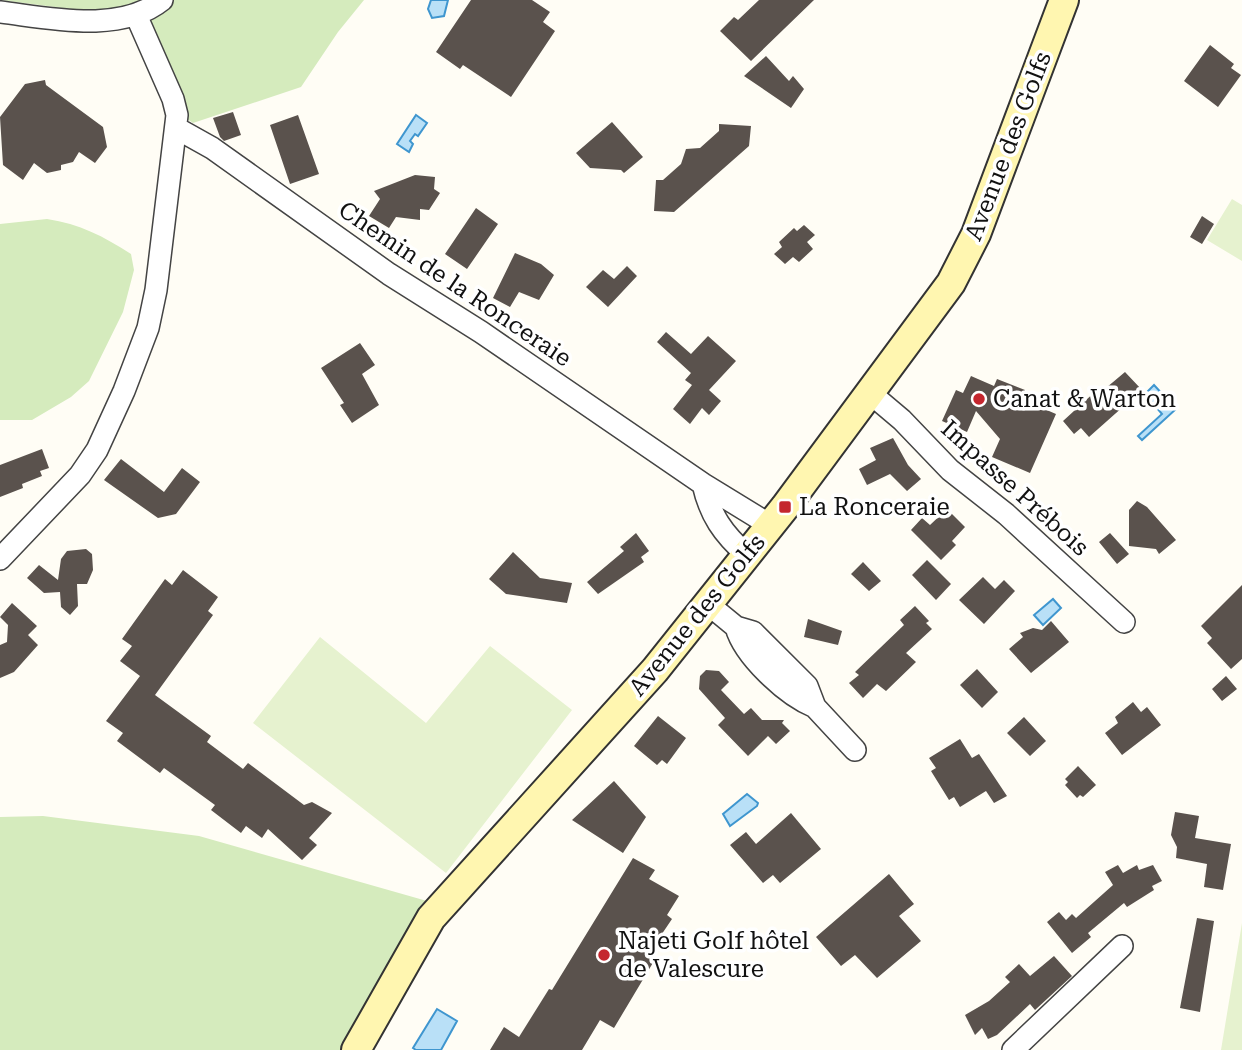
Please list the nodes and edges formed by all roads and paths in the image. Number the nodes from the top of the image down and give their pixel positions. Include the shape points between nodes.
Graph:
1 (162, 0) edge
2 (1064, 0) edge
3 (0, 12) edge
4 (136, 15) junction
5 (177, 129) junction
6 (870, 393) junction
7 (703, 484) junction
8 (770, 525) junction
9 (747, 555) junction
10 (0, 559) edge
11 (708, 604) junction
12 (1125, 622) dead end
13 (855, 750) dead end
14 (1122, 946) dead end
15 (356, 1050) edge
16 (1013, 1050) edge

1 - 4 street
2 - 6 main road, Avenue des Golfs via 976,234 951,283
3 - 4 street via 81,19
4 - 5 street via 173,99
5 - 7 street, Chemin de la Ronceraie via 212,148 389,275 481,332
5 - 10 street via 156,290 148,328 124,391 97,450 79,475
6 - 8 main road, Avenue des Golfs
6 - 12 street, Impasse Prébois via 950,470 1006,514
7 - 8 street, Chemin de la Ronceraie
7 - 9 street via 709,510 720,528
8 - 9 main road, Avenue des Golfs
9 - 11 main road, Avenue des Golfs
11 - 13 street via 736,626 741,645 797,699 815,707
11 - 15 main road, Avenue des Golfs via 655,670 450,894 420,934
14 - 16 street

